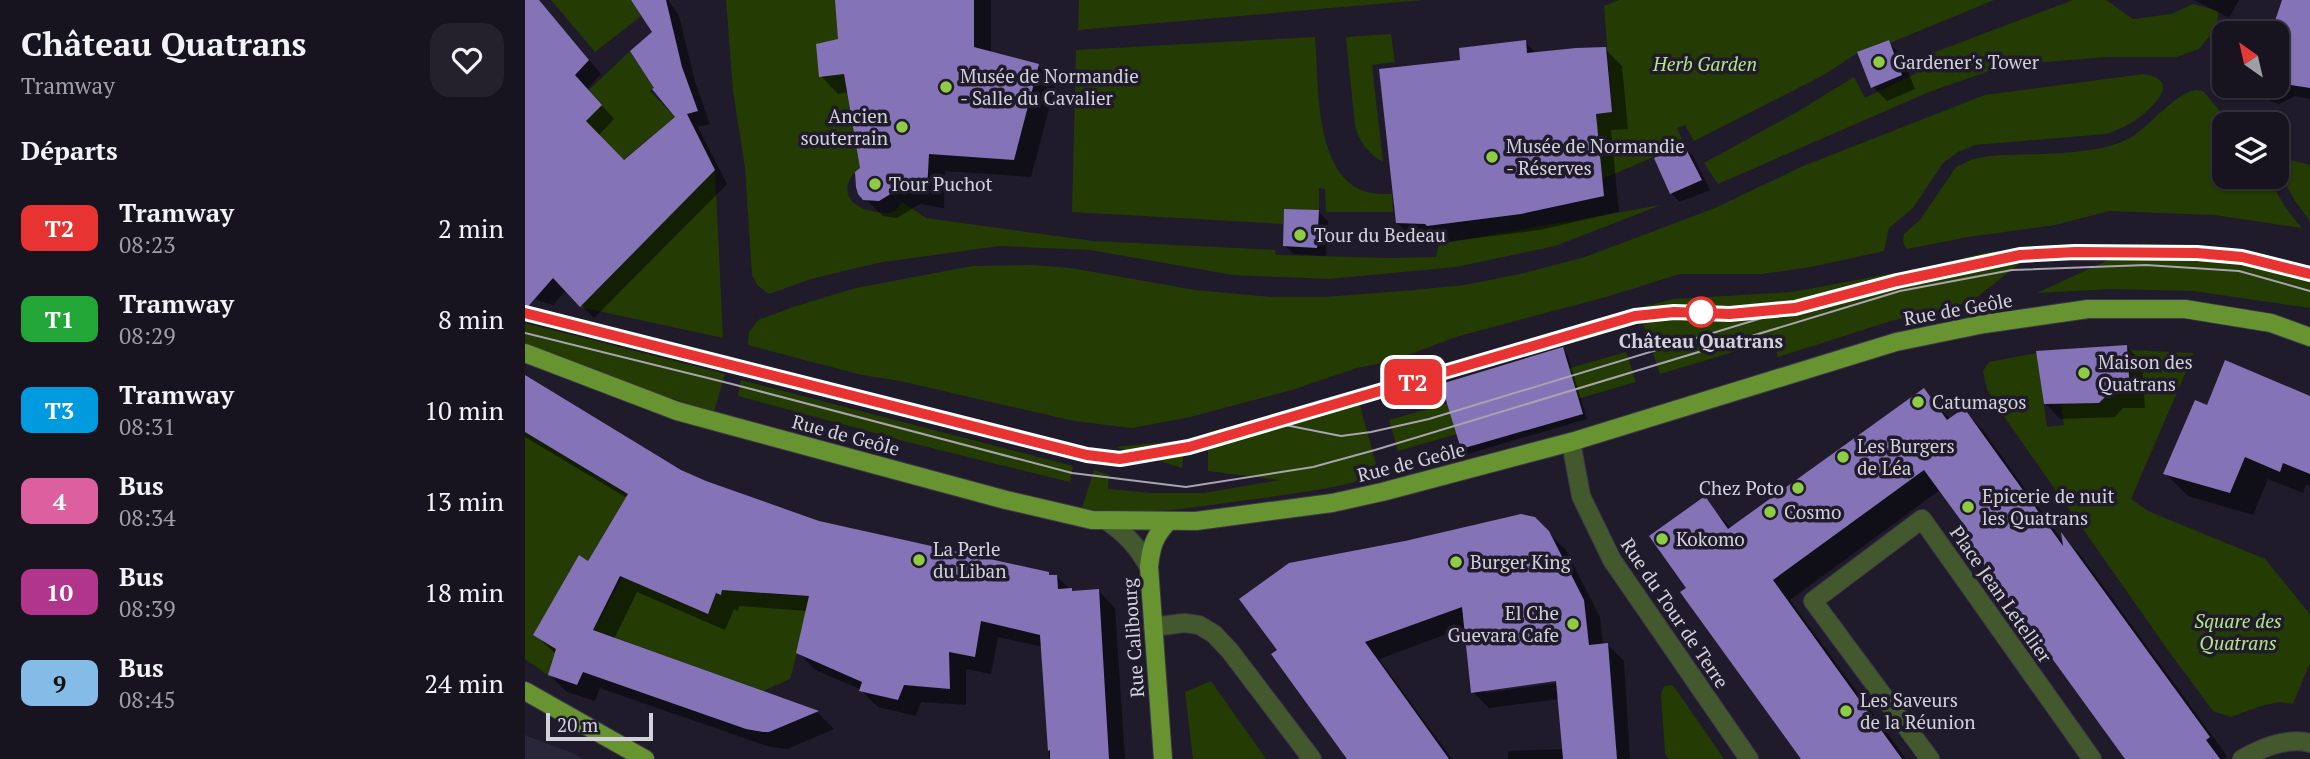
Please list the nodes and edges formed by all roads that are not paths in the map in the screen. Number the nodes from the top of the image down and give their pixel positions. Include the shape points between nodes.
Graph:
1 (2310, 337) edge
2 (525, 353) edge
3 (1571, 442) junction
4 (1107, 521) junction
5 (1169, 521) junction
6 (1149, 567) junction
7 (1153, 627) junction
8 (525, 691) edge
9 (2310, 743) edge
10 (645, 759) edge
11 (1163, 759) edge
12 (1312, 759) edge
13 (1749, 759) edge
14 (1930, 759) edge
15 (2092, 759) edge
16 (2242, 759) edge

1 - 3 main road, Rue de Geôle via 2271,323 2185,309 2088,309 1896,342
2 - 4 main road, Rue de Geôle via 677,411 1006,500
3 - 5 main road, Rue de Geôle via 1332,503
3 - 13 street, Rue du Tour de Terre via 1581,496 1612,560
4 - 5 main road, Rue de Geôle
4 - 6 street via 1137,546
5 - 6 main road, Rue Calibourg via 1151,545
6 - 7 main road, Rue Calibourg
7 - 11 main road, Rue Calibourg
7 - 12 street via 1184,623 1214,634
8 - 10 main road
9 - 16 street via 2274,744
14 - 15 street, Place Jean Letellier via 1813,601 1922,520

